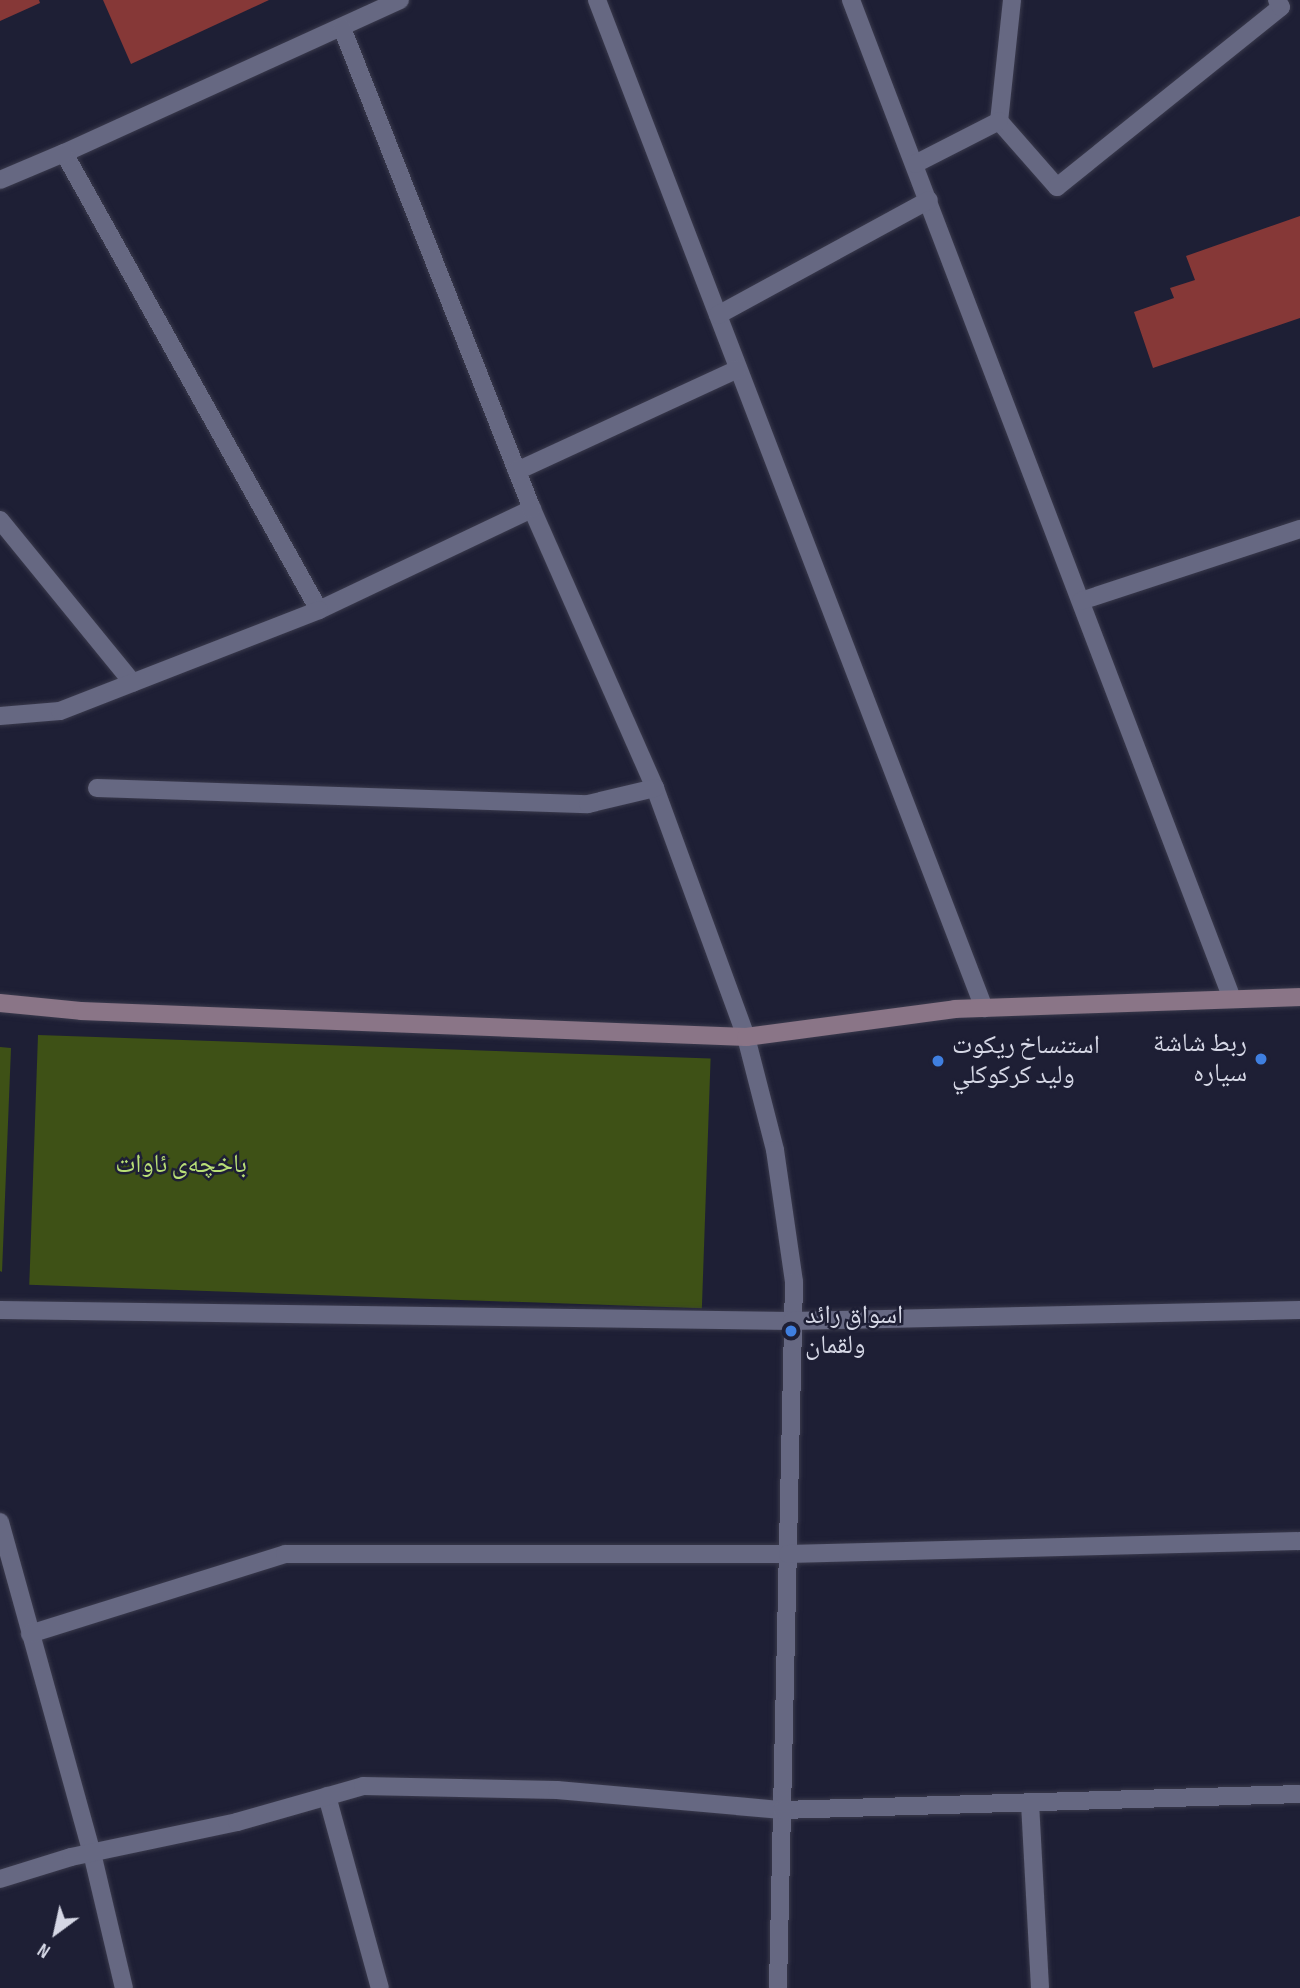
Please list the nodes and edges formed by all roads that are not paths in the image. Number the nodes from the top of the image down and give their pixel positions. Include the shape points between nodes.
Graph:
1 (400, 0) edge
2 (597, 0) edge
3 (851, 0) edge
4 (1013, 0) edge
5 (1277, 0) edge
6 (342, 28) junction
7 (999, 121) junction
8 (64, 153) junction
9 (915, 164) junction
10 (0, 180) edge
11 (929, 200) junction
12 (718, 315) junction
13 (738, 369) junction
14 (517, 471) junction
15 (532, 509) junction
16 (0, 520) edge
17 (1300, 529) edge
18 (1081, 601) junction
19 (319, 610) junction
20 (133, 683) junction
21 (0, 716) edge
22 (97, 788) dead end
23 (654, 788) junction
24 (1300, 997) edge
25 (1232, 999) junction
26 (0, 1003) edge
27 (984, 1008) junction
28 (746, 1037) junction
29 (0, 1310) edge
30 (1300, 1310) edge
31 (792, 1321) junction
32 (0, 1522) edge
33 (1300, 1541) edge
34 (788, 1554) junction
35 (30, 1634) junction
36 (1300, 1794) edge
37 (327, 1796) junction
38 (1030, 1802) junction
39 (782, 1811) junction
40 (92, 1853) junction
41 (0, 1879) edge
42 (124, 1988) edge
43 (380, 1988) edge
44 (778, 1988) edge
45 (1040, 1988) edge

1 - 6 street
2 - 12 street
3 - 9 street
4 - 7 street
5 - 7 street via 1281,7 1057,187
6 - 8 street
6 - 14 street
7 - 9 street
8 - 10 street
8 - 19 street
9 - 11 street
11 - 12 street
11 - 18 street
12 - 13 street
13 - 14 street
13 - 27 street
14 - 15 street
15 - 19 street
15 - 23 street
16 - 20 street
17 - 18 street
18 - 25 street
19 - 20 street
20 - 21 street via 60,711
22 - 23 street via 588,804
23 - 28 street
24 - 25 main road
25 - 27 main road
26 - 28 main road via 95,1011
27 - 28 main road
28 - 31 street via 775,1150 793,1282
29 - 31 street
30 - 31 street
31 - 34 street
32 - 35 street
33 - 34 street
34 - 35 street via 285,1554
34 - 39 street
35 - 40 street
36 - 38 street
37 - 39 street via 363,1786 557,1790
37 - 40 street via 237,1822
37 - 43 street
38 - 39 street
38 - 45 street
39 - 44 street
40 - 41 street
40 - 42 street

